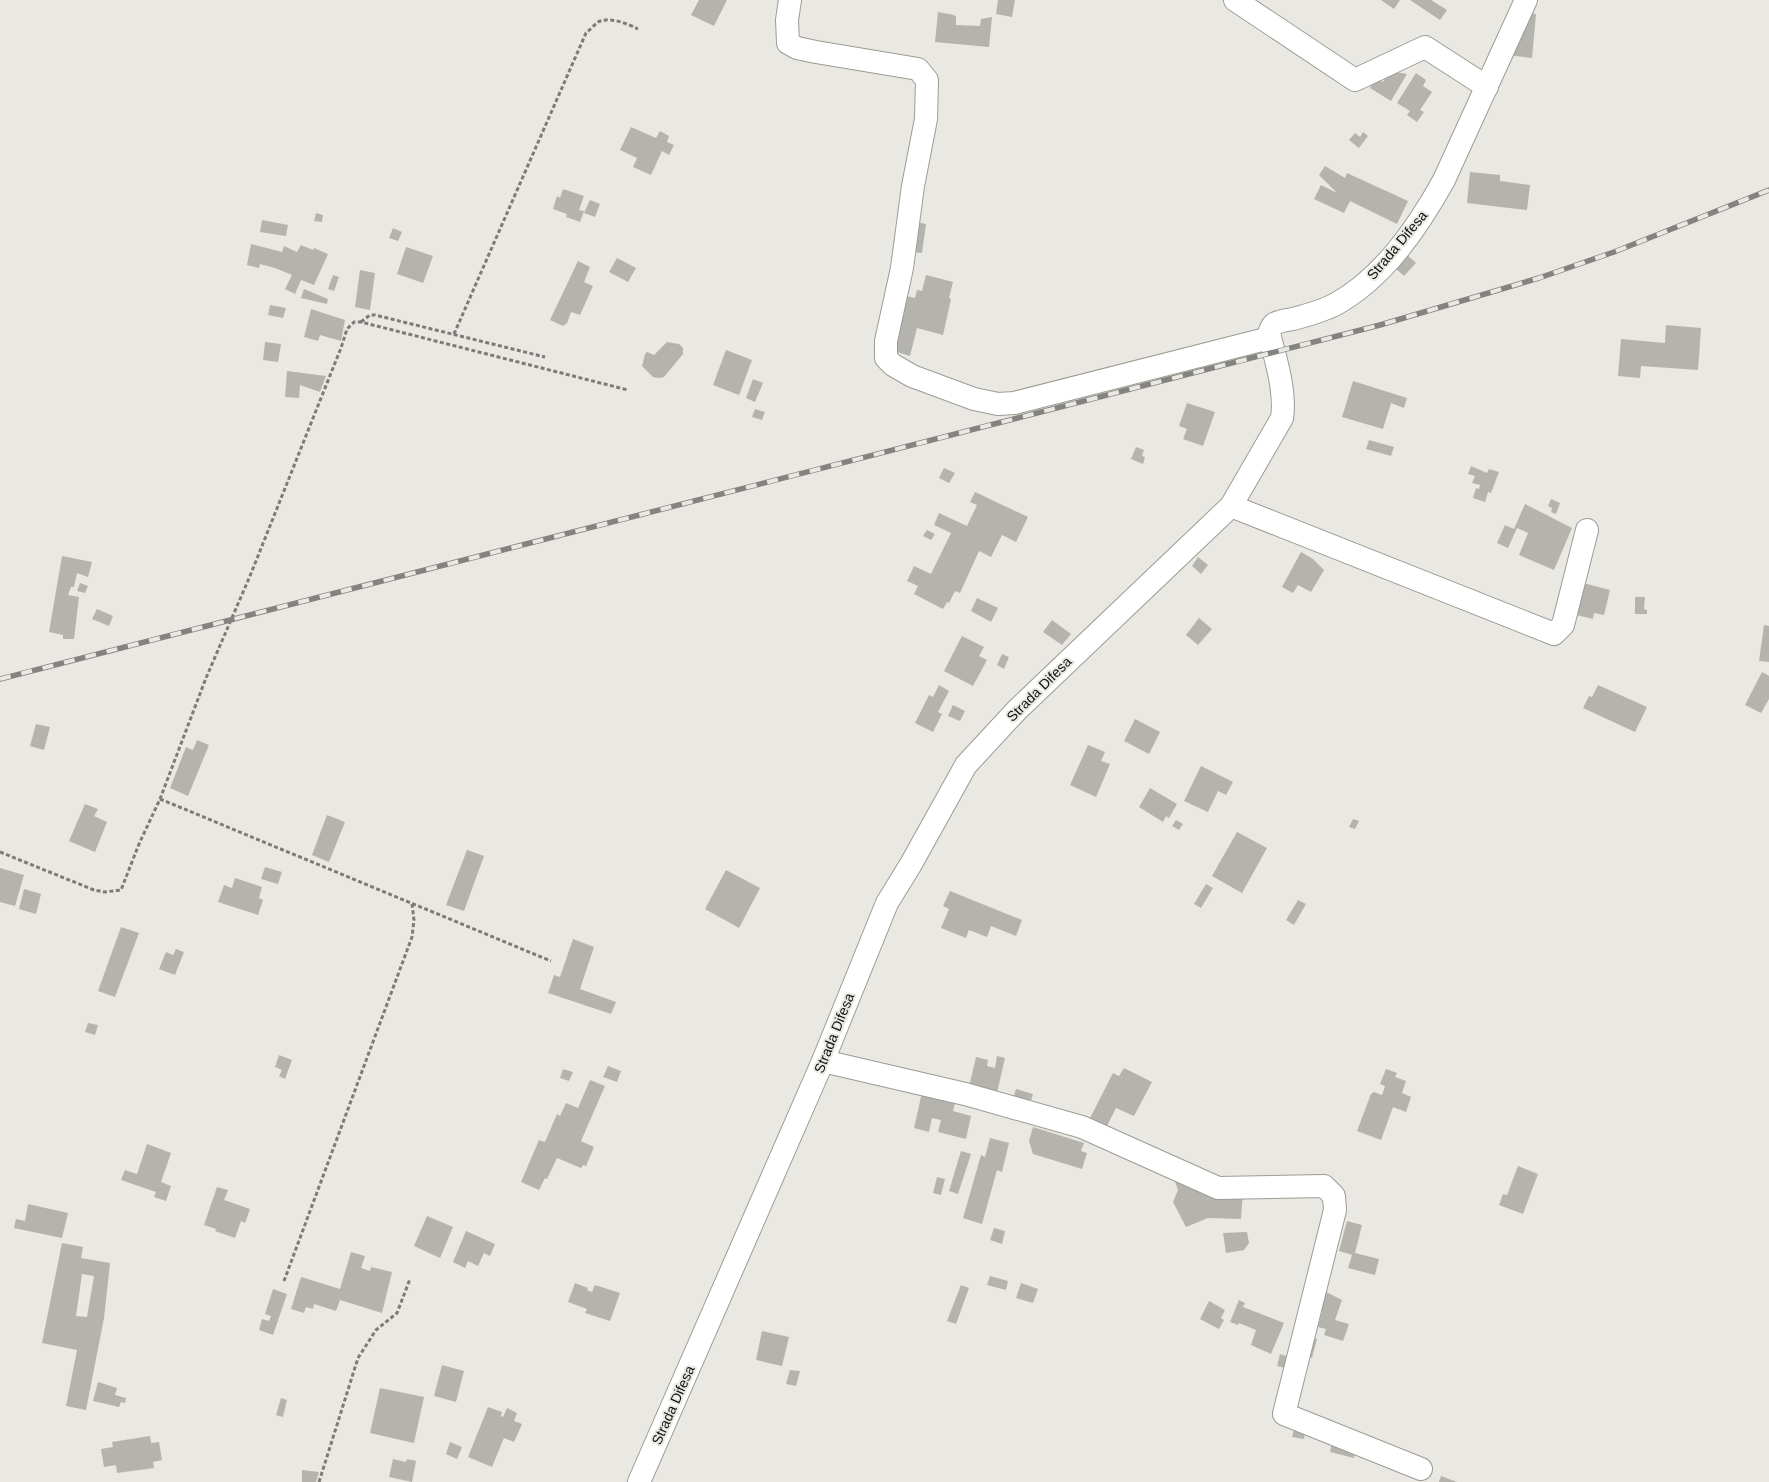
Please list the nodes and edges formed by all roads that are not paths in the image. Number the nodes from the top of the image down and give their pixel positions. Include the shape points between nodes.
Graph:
1 (790, 0) edge
2 (1235, 0) edge
3 (1526, 0) edge
4 (1487, 87) junction
5 (1270, 338) junction
6 (1231, 506) junction
7 (1587, 530) dead end
8 (823, 1061) junction
9 (1421, 1469) dead end
10 (639, 1482) edge

1 - 5 street via 788,43 816,52 918,69 928,80 926,120 902,268 886,341 886,358 893,365 912,376 974,399 1014,404
2 - 4 street via 1355,80 1425,47
3 - 4 street, Strada Difesa
4 - 5 street, Strada Difesa via 1435,196 1374,276 1325,310 1274,324 1269,332
5 - 6 street, Strada Difesa via 1283,391 1282,418
6 - 7 street via 1554,634 1563,625
6 - 8 street, Strada Difesa via 1017,710 966,765 887,903
8 - 9 street via 965,1094 1082,1127 1218,1188 1324,1186 1334,1196 1335,1210 1284,1414
8 - 10 street, Strada Difesa

